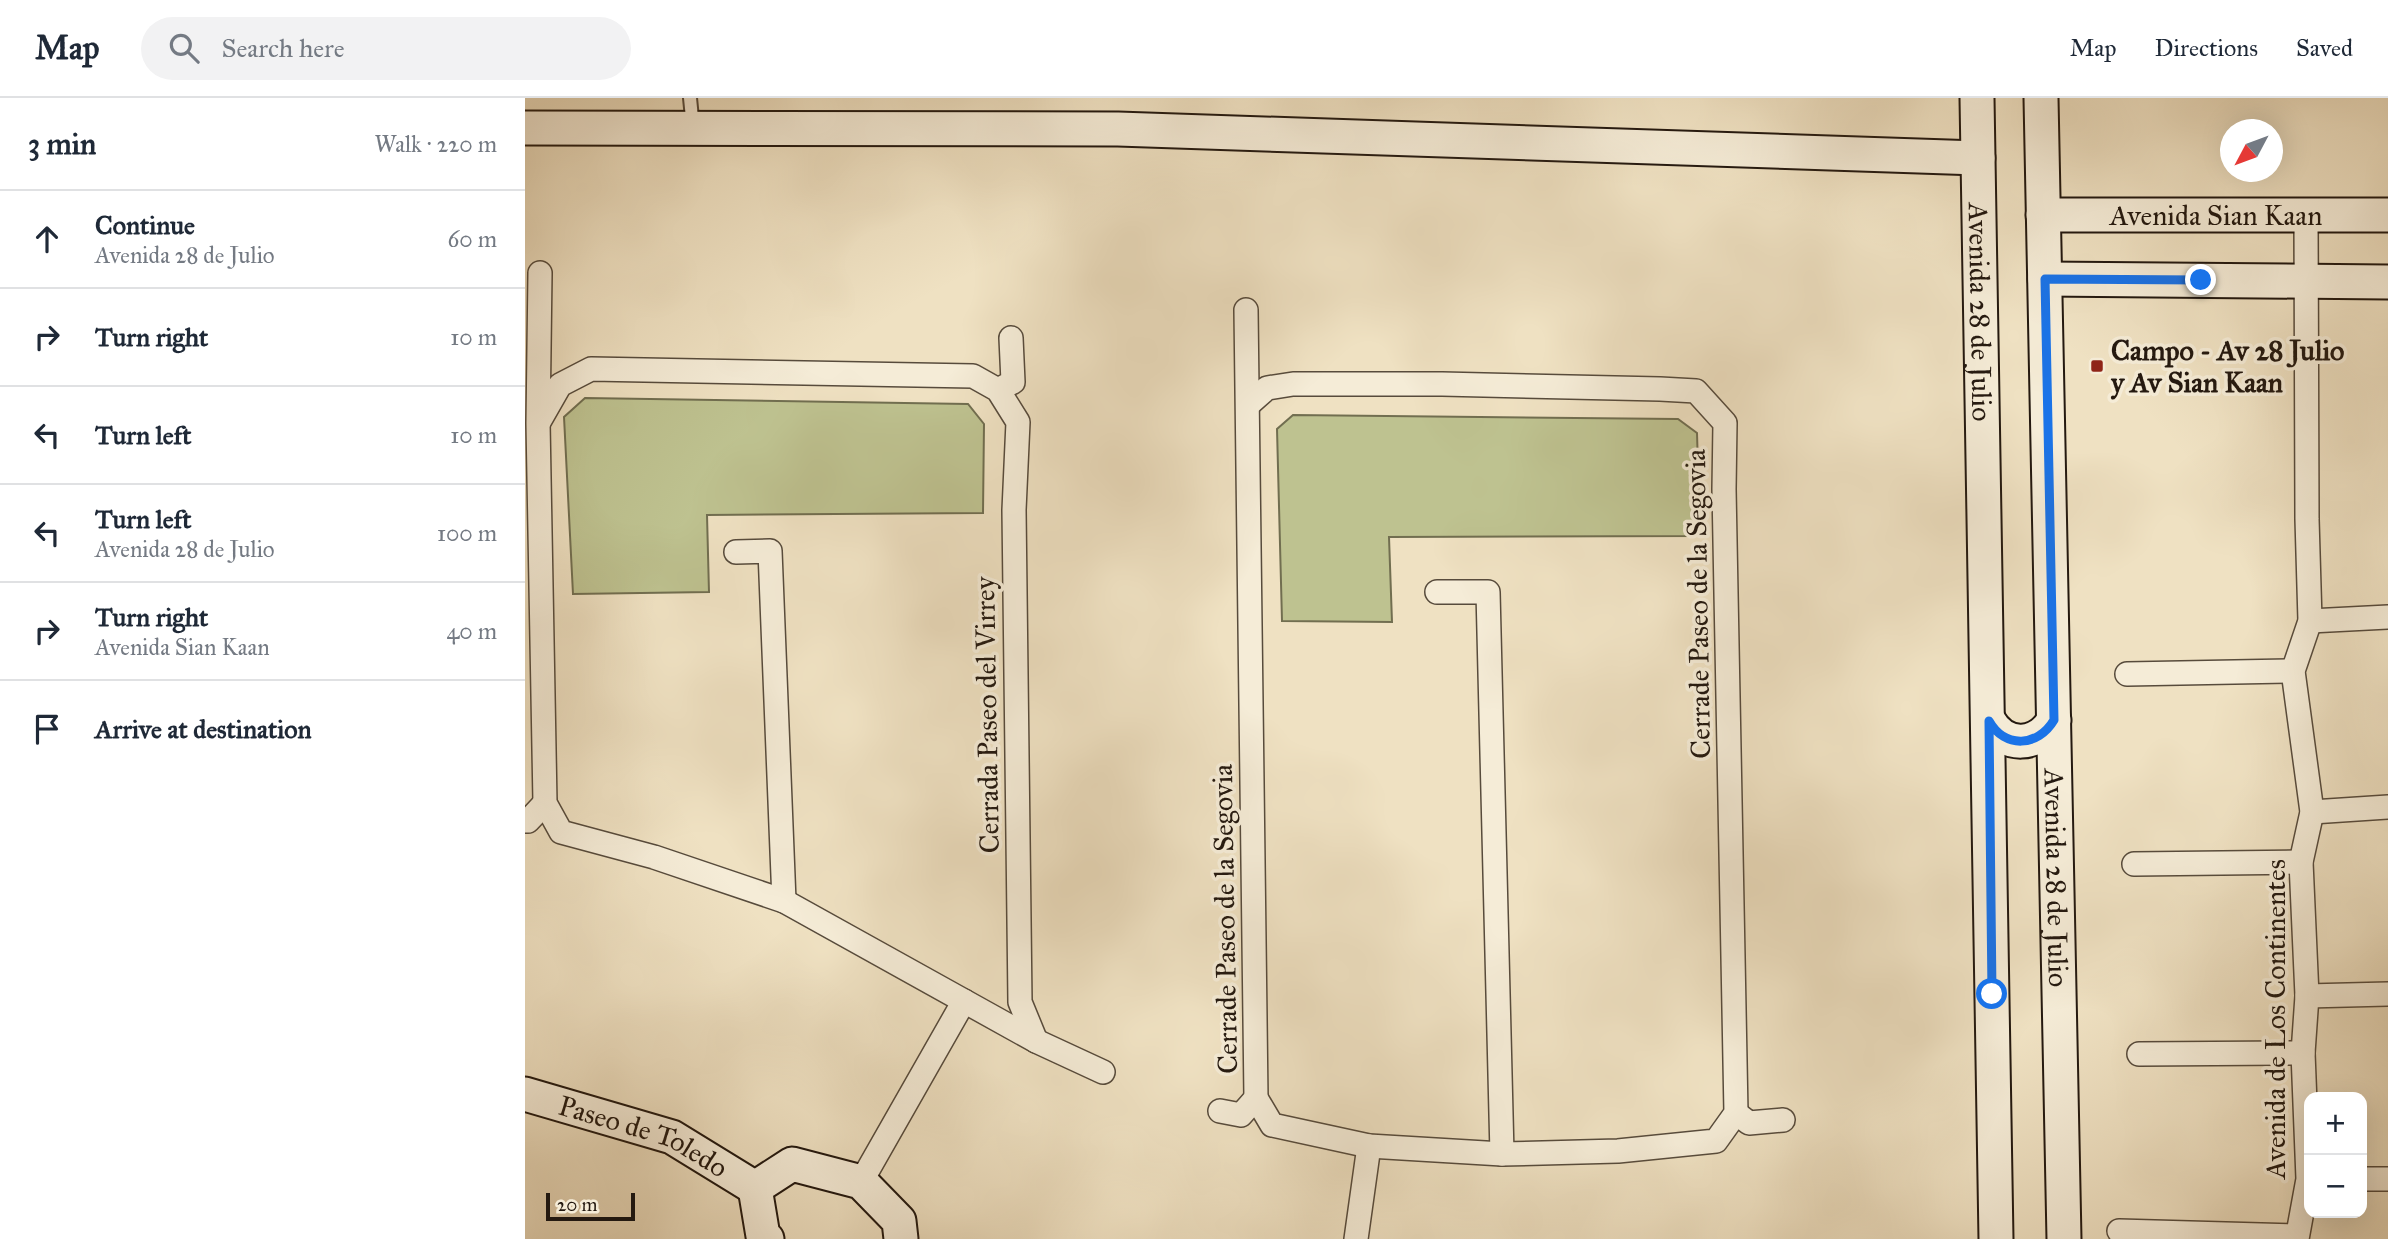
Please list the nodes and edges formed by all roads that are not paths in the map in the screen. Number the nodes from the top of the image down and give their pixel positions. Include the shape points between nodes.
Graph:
1 (1977, 98) edge
2 (2041, 98) edge
3 (691, 113) edge
4 (525, 128) edge
5 (1978, 158) junction
6 (2043, 215) junction
7 (2306, 215) junction
8 (2388, 215) edge
9 (540, 273) dead end
10 (2045, 279) junction
11 (2305, 281) junction
12 (2388, 282) edge
13 (1247, 310) dead end
14 (1011, 338) dead end
15 (998, 390) junction
16 (1249, 404) junction
17 (538, 423) junction
18 (736, 552) dead end
19 (1437, 592) dead end
20 (2388, 617) edge
21 (2310, 621) junction
22 (2293, 671) junction
23 (2127, 674) dead end
24 (2054, 720) junction
25 (1989, 721) junction
26 (545, 803) junction
27 (2388, 807) edge
28 (2312, 812) junction
29 (525, 821) edge
30 (2301, 862) junction
31 (2134, 864) dead end
32 (784, 901) junction
33 (2388, 994) edge
34 (2307, 996) junction
35 (964, 1001) junction
36 (1036, 1041) junction
37 (2303, 1053) junction
38 (2139, 1054) dead end
39 (1103, 1072) dead end
40 (525, 1094) edge
41 (1257, 1098) junction
42 (1220, 1111) dead end
43 (1736, 1113) junction
44 (1783, 1120) dead end
45 (1369, 1146) junction
46 (1502, 1154) junction
47 (2308, 1155) edge
48 (2367, 1179) edge
49 (2388, 1179) edge
50 (861, 1182) junction
51 (755, 1188) junction
52 (2304, 1204) edge
53 (2119, 1231) dead end
54 (2297, 1238) edge
55 (767, 1239) edge
56 (901, 1239) edge
57 (1356, 1239) edge
58 (1996, 1239) edge
59 (2064, 1239) edge

1 - 5 main road, Avenida 28 de Julio
2 - 6 main road, Avenida 28 de Julio
3 - 4 main road
3 - 5 main road
5 - 25 main road, Avenida 28 de Julio
6 - 7 main road, Avenida Sian Kaan
6 - 10 main road, Avenida 28 de Julio
7 - 8 main road, Avenida Sian Kaan
7 - 11 street, Avenida de Los Continentes
9 - 17 street
10 - 11 main road
10 - 24 main road, Avenida 28 de Julio
11 - 12 main road
11 - 21 street, Avenida de Los Continentes
13 - 16 street, Cerrade Paseo de la Segovia
14 - 15 street via 1013,382
15 - 17 street via 973,376 591,369 560,385
15 - 36 street, Cerrada Paseo del Virrey via 1018,422 1014,510 1020,1002
16 - 41 street, Cerrade Paseo de la Segovia
16 - 43 street, Cerrade Paseo de la Segovia via 1267,388 1293,384 1696,390 1725,423
17 - 26 street
18 - 32 street via 770,551
19 - 46 street via 1488,592
20 - 21 street
21 - 22 street, Avenida de Los Continentes
22 - 23 street
22 - 28 street, Avenida de Los Continentes
24 - 25 main road via 2039,737 2016,742 1994,731
24 - 59 main road, Avenida 28 de Julio
25 - 58 main road, Avenida 28 de Julio
26 - 29 street
26 - 32 street via 561,832 654,857
27 - 28 street
28 - 30 street, Avenida de Los Continentes
30 - 31 street
30 - 34 street, Avenida de Los Continentes
32 - 35 street
33 - 34 street
34 - 37 street, Avenida de Los Continentes
35 - 36 street
35 - 50 street
36 - 39 street
37 - 38 street
37 - 47 street, Avenida de Los Continentes
40 - 51 main road, Paseo de Toledo via 672,1136
41 - 42 street, Cerrade Paseo de la Segovia via 1241,1115
41 - 45 street, Cerrade Paseo de la Segovia via 1272,1125
43 - 44 street via 1749,1123
43 - 46 street, Cerrade Paseo de la Segovia via 1716,1141 1618,1151
45 - 46 street, Cerrade Paseo de la Segovia
45 - 57 street
48 - 49 street
50 - 51 main road via 792,1164
50 - 56 main road via 899,1221
51 - 55 main road via 762,1236
52 - 54 street, Avenida de Los Continentes
53 - 54 street

